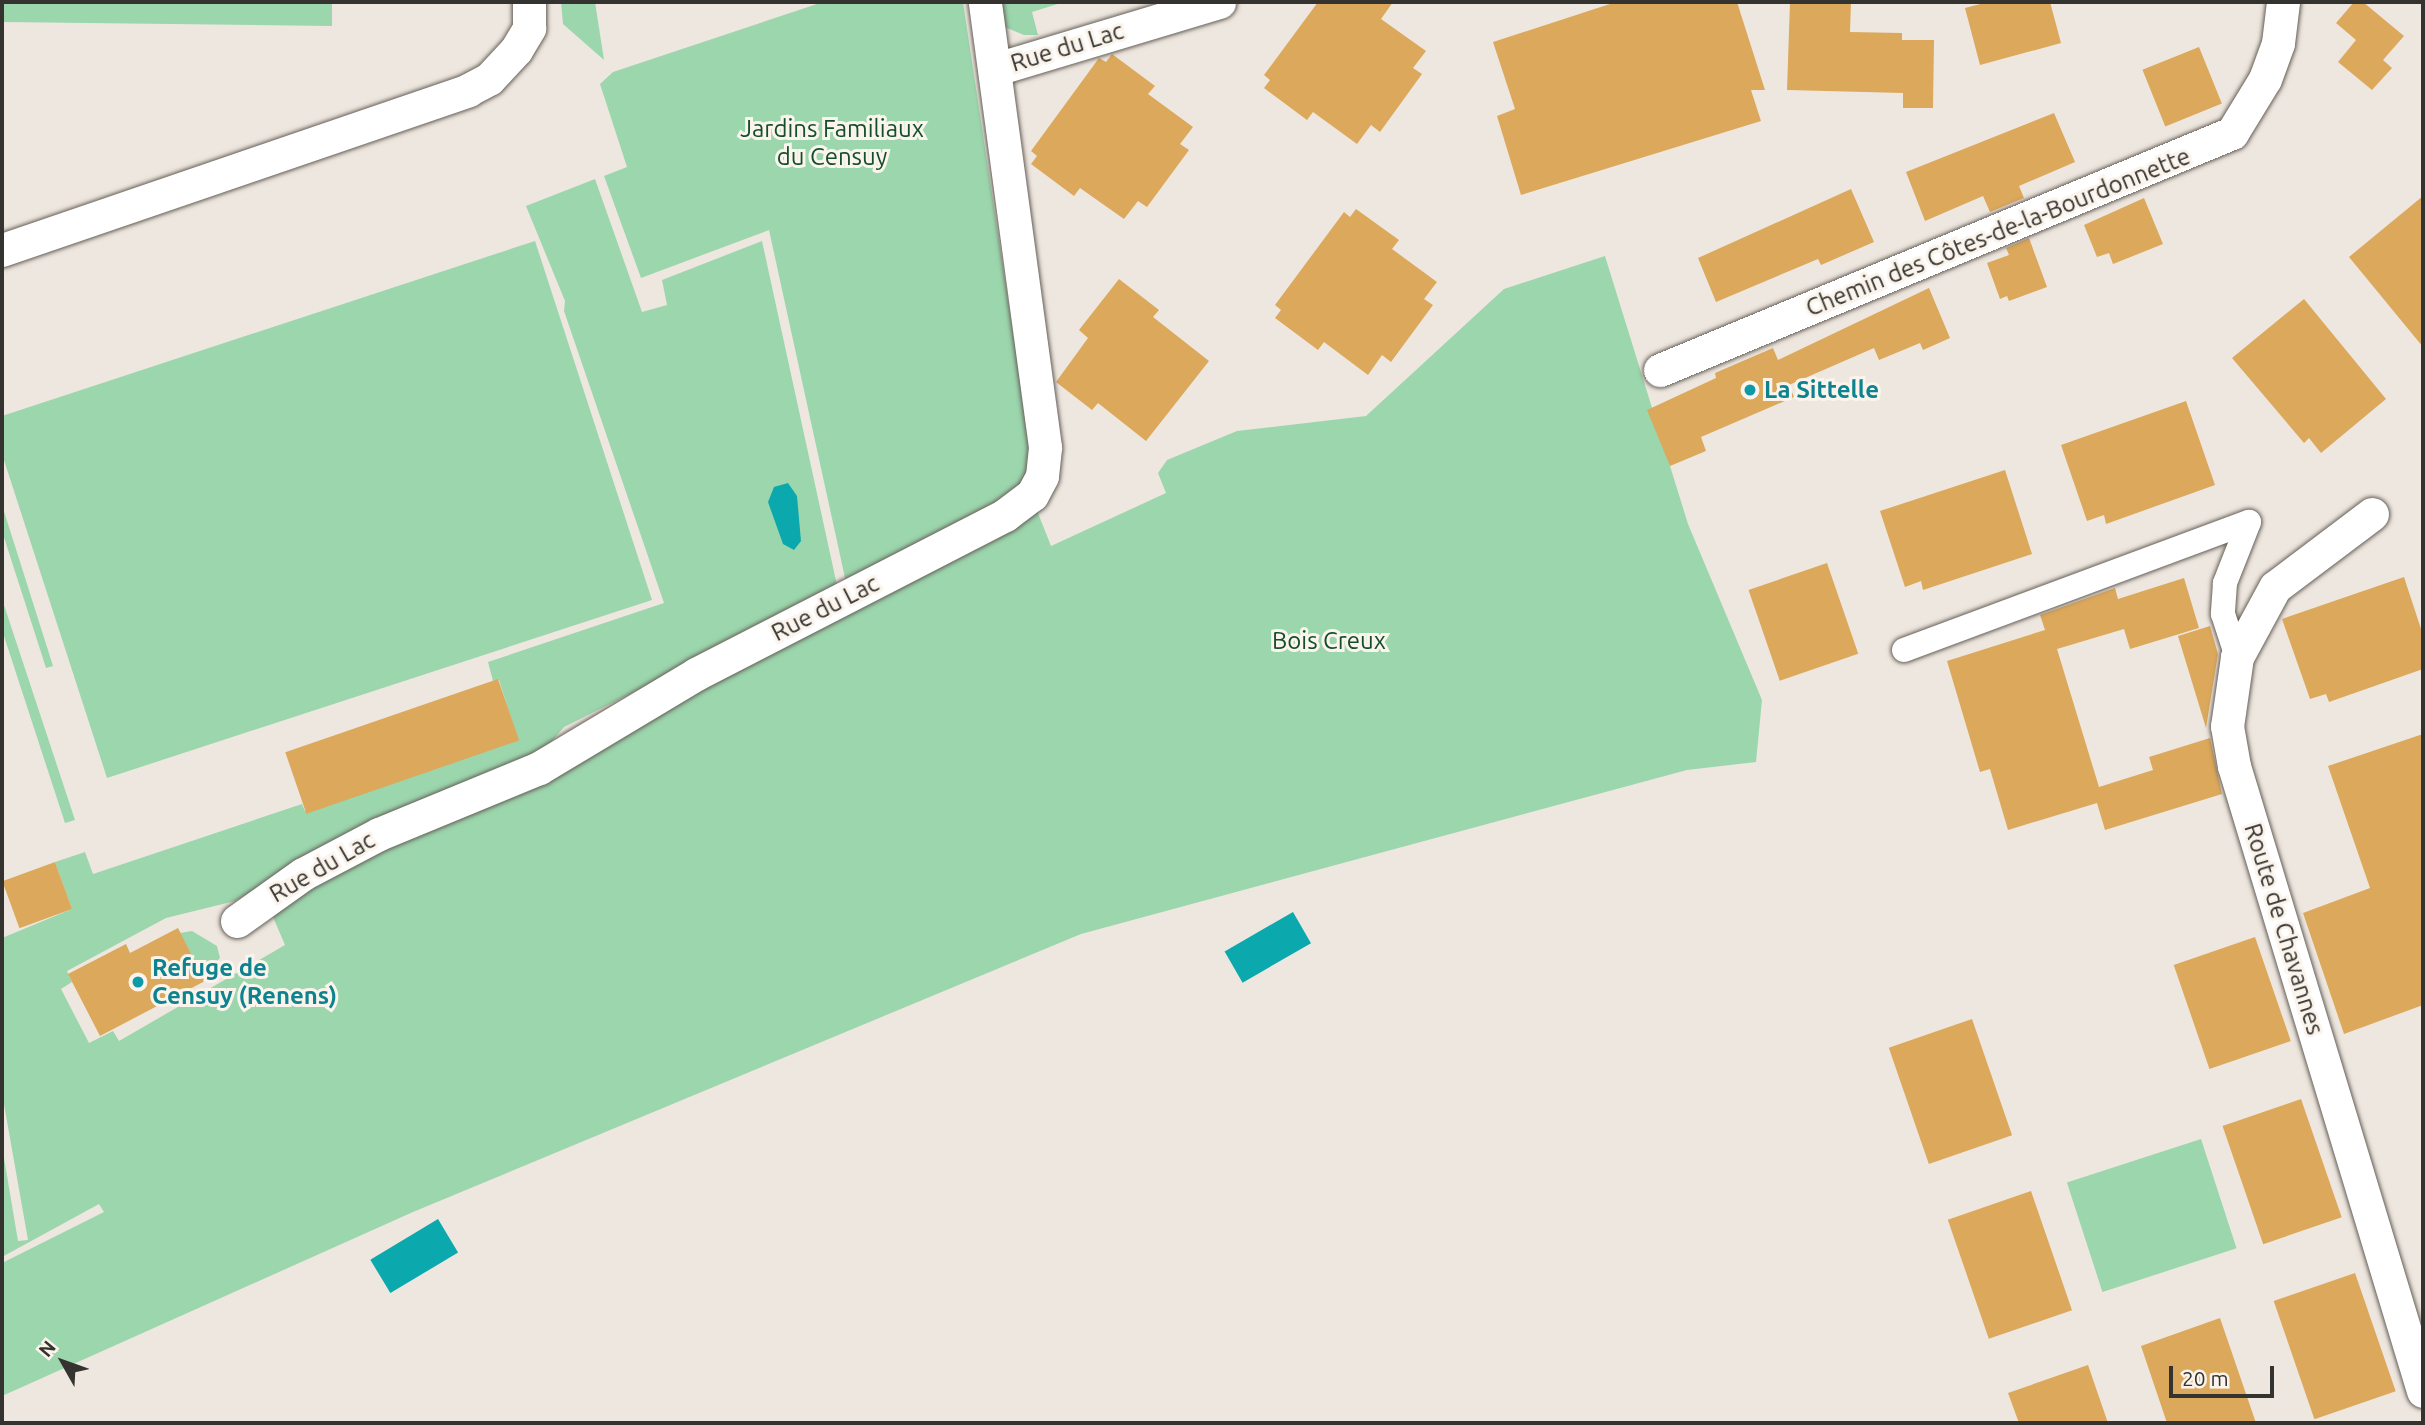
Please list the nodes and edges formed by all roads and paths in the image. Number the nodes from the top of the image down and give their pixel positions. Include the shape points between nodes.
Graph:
1 (985, 2) edge
2 (1219, 2) edge
3 (529, 15) edge
4 (2281, 18) edge
5 (996, 69) junction
6 (2, 250) edge
7 (1660, 370) dead end
8 (2372, 514) dead end
9 (1904, 650) dead end
10 (2237, 657) junction
11 (237, 921) dead end
12 (2423, 1391) edge

1 - 5 street, Rue du Lac
2 - 5 street, Rue du Lac
3 - 6 street via 506,63 468,90
4 - 7 street, Chemin des Côtes-de-la-Bourdonnette via 2266,79 2232,133
5 - 11 street, Rue du Lac via 1045,447 1042,476 1032,495 1005,515 696,674 539,768 379,834 303,874
8 - 10 street, Route de Chavannes via 2275,587
9 - 10 street via 2249,522 2225,583 2223,614
10 - 12 street, Route de Chavannes via 2227,726 2234,766

